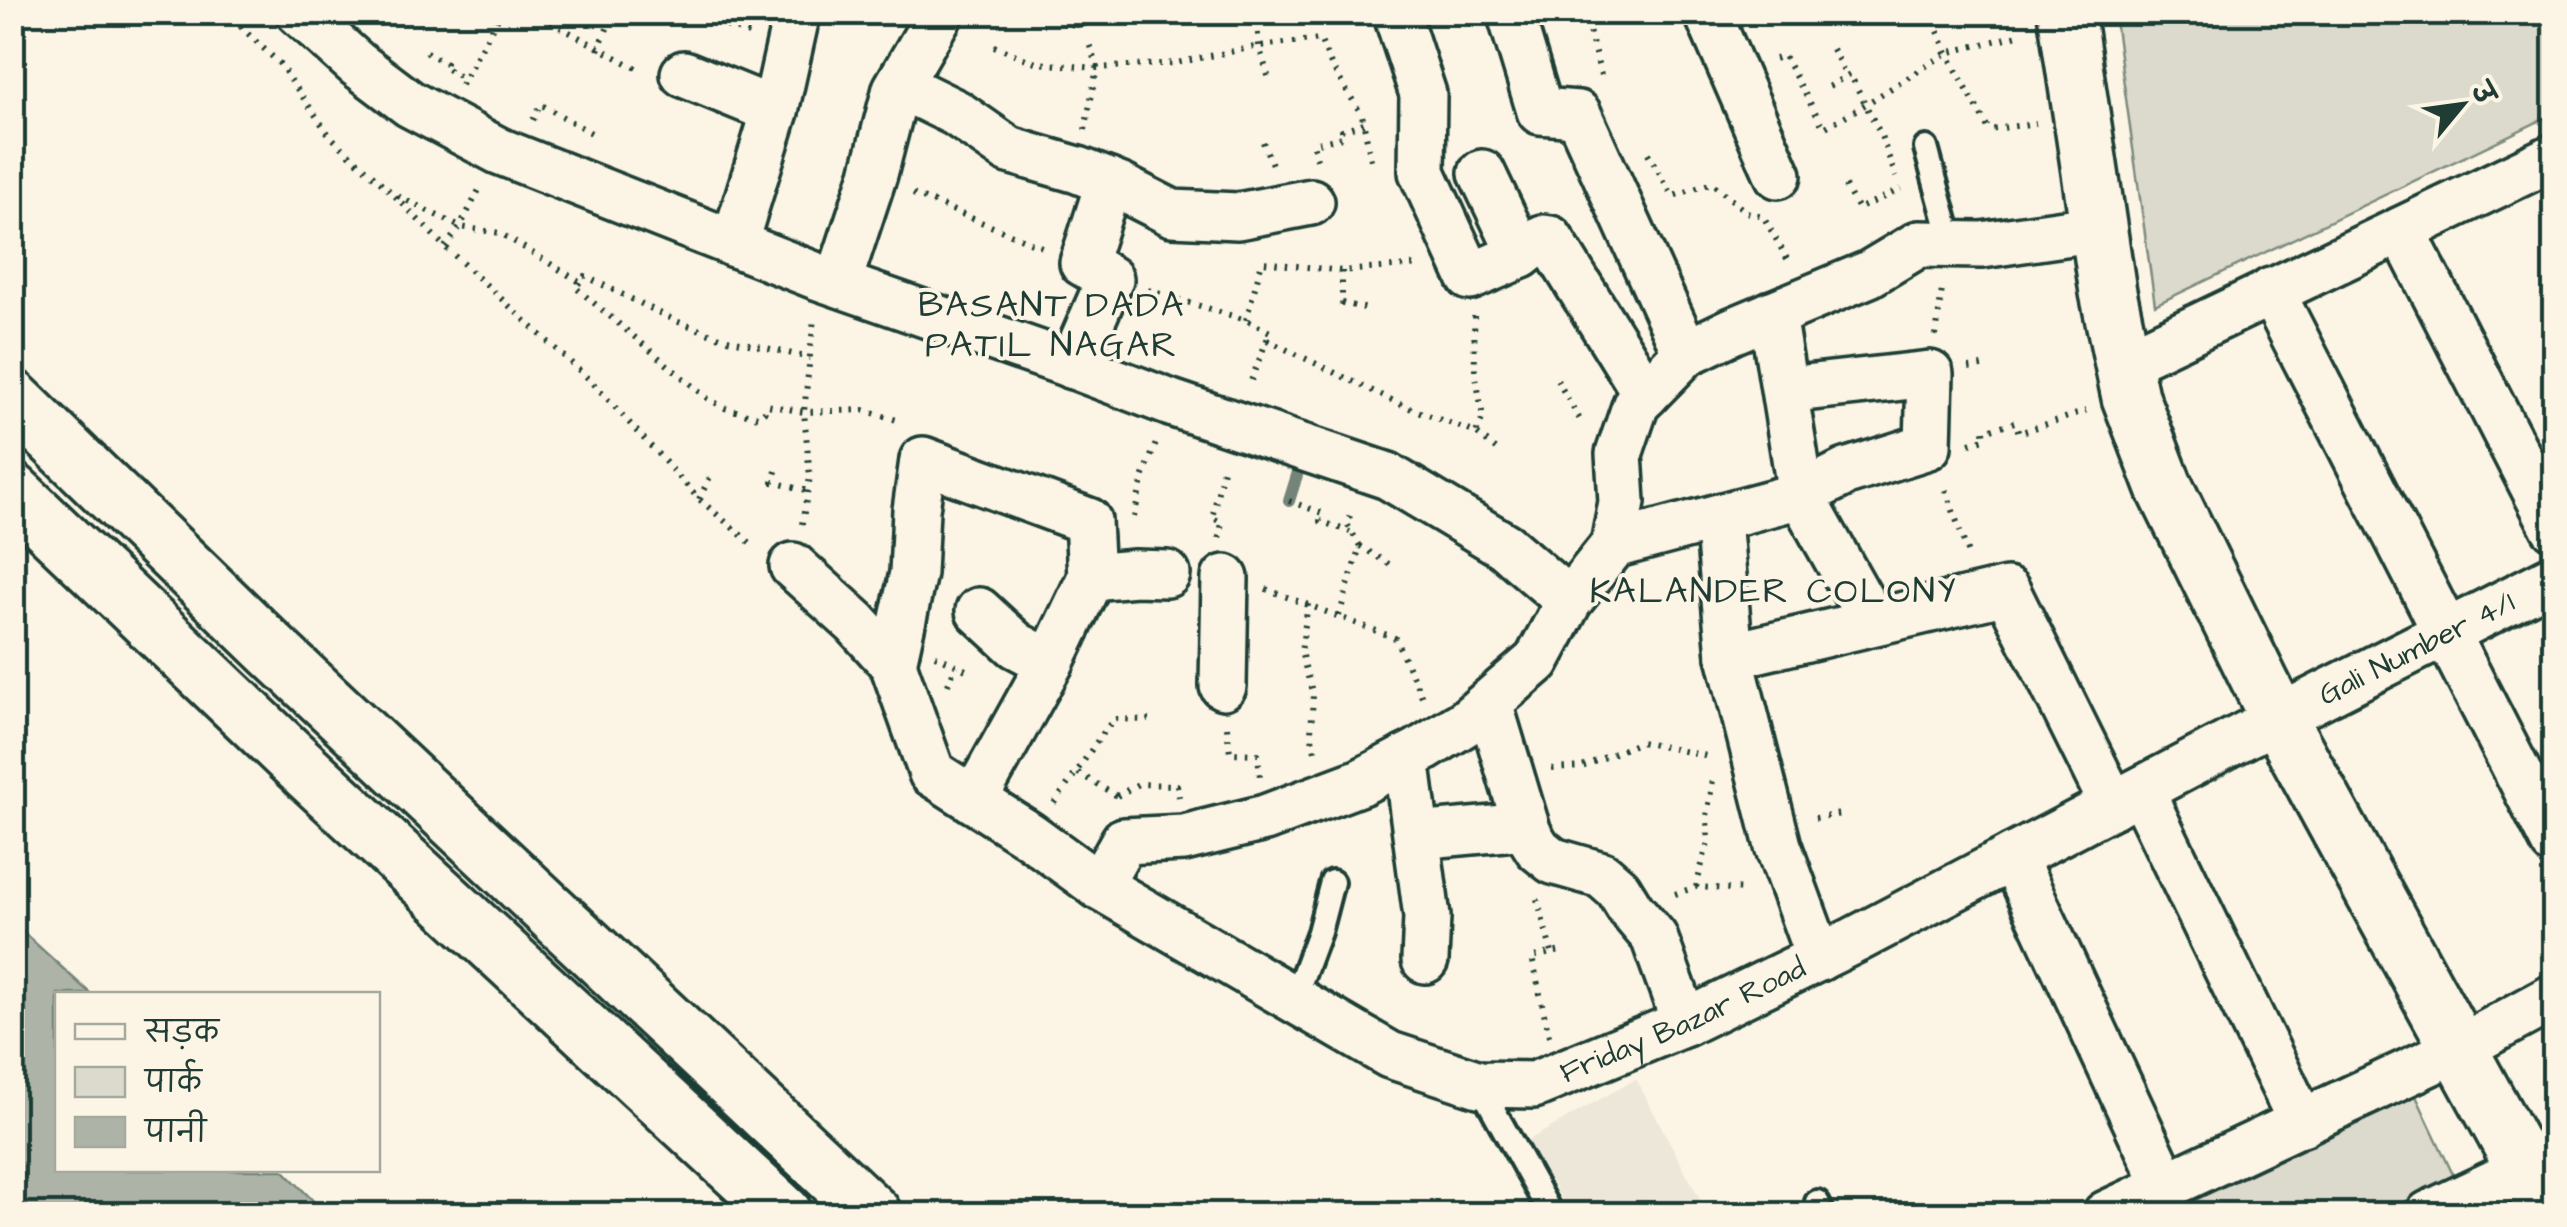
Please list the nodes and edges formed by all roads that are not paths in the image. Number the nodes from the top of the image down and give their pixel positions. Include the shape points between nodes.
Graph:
1 (299, 12) edge
2 (941, 12) edge
3 (1396, 12) edge
4 (1510, 12) edge
5 (1707, 12) edge
6 (2067, 17) edge
7 (793, 30) edge
8 (665, 74) road end
9 (899, 85) junction
10 (775, 110) junction
11 (1926, 148) dead end
12 (1482, 173) dead end
13 (2549, 173) edge
14 (1778, 175) dead end
15 (1093, 176) junction
16 (1311, 202) dead end
17 (2099, 228) junction
18 (2402, 230) junction
19 (1945, 243) junction
20 (734, 244) junction
21 (1521, 255) junction
22 (828, 280) junction
23 (2271, 291) junction
24 (1788, 307) junction
25 (1686, 352) junction
26 (1072, 366) junction
27 (2126, 380) junction
28 (1786, 390) junction
29 (1646, 394) junction
30 (12, 398) edge
31 (12, 491) edge
32 (1801, 494) junction
33 (1718, 519) junction
34 (2554, 527) edge
35 (1614, 545) junction
36 (1222, 559) road end
37 (794, 566) road end
38 (1151, 573) road end
39 (1090, 576) junction
40 (2554, 578) edge
41 (1569, 601) junction
42 (979, 611) dead end
43 (1872, 621) junction
44 (2445, 634) junction
45 (1730, 656) junction
46 (1050, 663) junction
47 (894, 664) junction
48 (1223, 686) road end
49 (1489, 703) junction
50 (2278, 718) junction
51 (1421, 749) junction
52 (2126, 798) junction
53 (974, 800) junction
54 (1526, 826) junction
55 (1418, 836) junction
56 (2554, 844) edge
57 (2013, 857) junction
58 (1332, 882) dead end
59 (1099, 886) junction
60 (1819, 958) junction
61 (1424, 960) dead end
62 (2554, 997) edge
63 (1294, 999) junction
64 (1685, 1023) junction
65 (2460, 1048) junction
66 (1480, 1084) junction
67 (2302, 1122) junction
68 (2543, 1180) edge
69 (2166, 1186) junction
70 (784, 1214) edge
71 (873, 1214) edge
72 (1551, 1214) edge
73 (2106, 1214) edge
74 (2429, 1214) edge

1 - 20 street via 356,64 441,121
2 - 9 street
3 - 21 street via 1423,94 1422,172 1470,277
4 - 25 street via 1540,112 1578,114
5 - 14 street
6 - 17 main road
7 - 10 street
8 - 10 street
9 - 15 street via 1009,150
9 - 22 street via 874,174
10 - 20 street
11 - 19 lane
12 - 21 street
13 - 18 street
15 - 16 street via 1172,213 1238,216
15 - 26 street via 1096,271
17 - 19 street
17 - 27 main road
18 - 23 street
18 - 34 street
19 - 24 street via 1919,244
20 - 22 street
21 - 29 street via 1550,239
22 - 26 street
23 - 27 street
23 - 44 street
24 - 25 street
24 - 28 street
25 - 29 street
26 - 41 street via 1388,476 1504,546
27 - 50 main road via 2164,486
28 - 32 street
28 - 32 street via 1930,374 1928,446
29 - 35 street via 1636,404 1619,454 1622,502
30 - 71 main road
31 - 70 main road
32 - 33 street
32 - 43 street
33 - 35 street
33 - 45 street
35 - 41 street
36 - 48 street
37 - 47 street
38 - 39 street
39 - 46 street
39 - 47 street via 1088,521 1060,525 923,460 914,573
40 - 44 street, Gali Number 4/1
41 - 49 street via 1536,662
42 - 46 street via 1016,645
43 - 45 street
43 - 52 street via 2007,591
44 - 50 street, Gali Number 4/1
44 - 56 street
45 - 60 street via 1737,762 1778,846
46 - 53 street
47 - 53 street, Friday Bazar Road via 932,773
49 - 51 street
49 - 54 street
50 - 52 street, Friday Bazar Road
50 - 65 main road
51 - 55 street
51 - 59 street via 1361,782 1265,818 1184,838 1124,841
52 - 57 street, Friday Bazar Road
52 - 67 street
53 - 59 street, Friday Bazar Road
54 - 55 street
54 - 64 street via 1552,861 1602,876 1618,889 1654,937
55 - 61 street via 1427,916
57 - 60 street, Friday Bazar Road
57 - 69 street
58 - 63 lane
59 - 63 street, Friday Bazar Road
60 - 64 street, Friday Bazar Road
62 - 65 street
63 - 66 street, Friday Bazar Road via 1390,1056
64 - 66 street, Friday Bazar Road via 1534,1085
65 - 67 street
65 - 68 main road
66 - 72 lane
67 - 69 street
68 - 74 street
69 - 73 street

